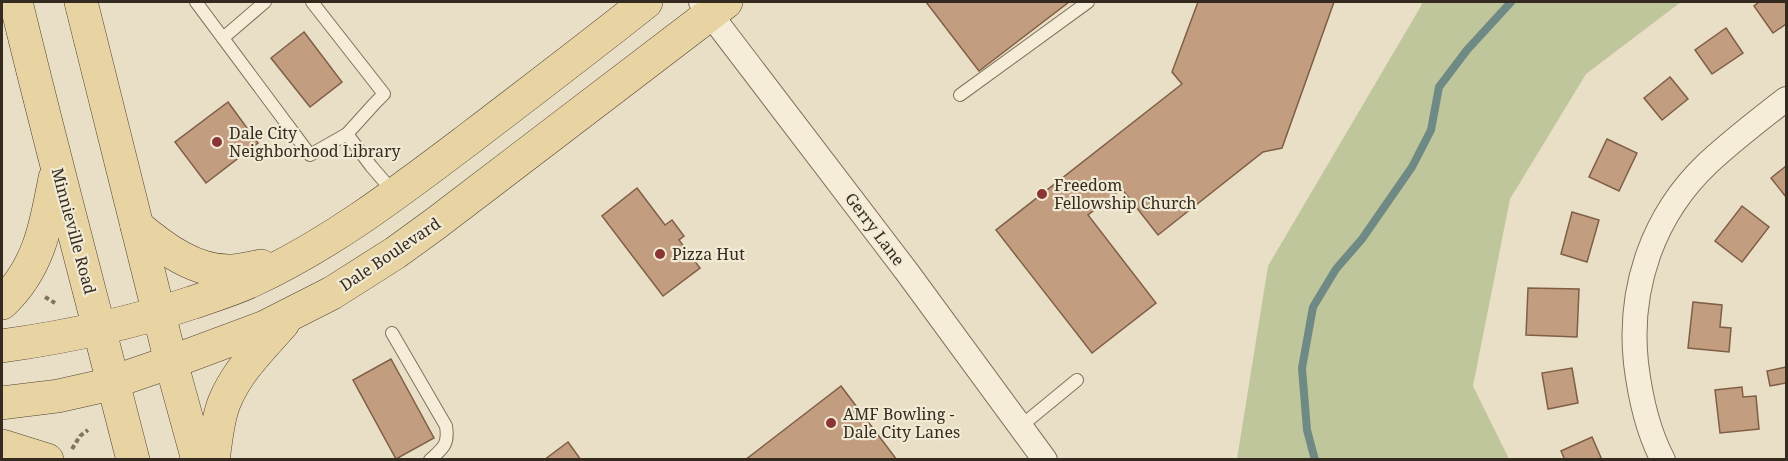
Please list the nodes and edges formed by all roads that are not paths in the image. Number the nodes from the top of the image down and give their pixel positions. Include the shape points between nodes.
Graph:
1 (16, 2) edge
2 (81, 2) edge
3 (196, 2) edge
4 (265, 2) edge
5 (312, 2) edge
6 (646, 2) edge
7 (1088, 2) edge
8 (712, 6) edge
9 (224, 38) junction
10 (960, 95) dead end
11 (1786, 99) edge
12 (347, 134) junction
13 (57, 170) junction
14 (395, 195) junction
15 (137, 226) junction
16 (292, 260) junction
17 (2, 303) edge
18 (293, 313) junction
19 (159, 314) junction
20 (100, 329) junction
21 (392, 333) dead end
22 (2, 345) edge
23 (171, 362) junction
24 (1077, 380) dead end
25 (113, 382) junction
26 (2, 403) edge
27 (1021, 426) junction
28 (2, 446) edge
29 (58, 457) edge
30 (133, 459) edge
31 (198, 459) edge
32 (213, 459) edge
33 (430, 459) edge
34 (1045, 459) edge
35 (1663, 459) edge

1 - 13 main road, Minnieville Road
2 - 15 main road
3 - 9 lane
4 - 9 lane
5 - 12 lane via 384,94
6 - 14 main road
7 - 10 lane
8 - 18 main road, Dale Boulevard via 395,253
8 - 27 street, Gerry Lane
9 - 12 lane via 310,155
11 - 35 street via 1707,164 1657,231 1648,255 1638,295 1634,344 1647,423
12 - 14 lane
13 - 17 main road via 37,253 21,282
13 - 20 main road, Minnieville Road
14 - 16 main road
15 - 16 main road via 162,247 213,269 233,271
15 - 19 main road
16 - 19 main road via 229,291
18 - 23 main road, Dale Boulevard
18 - 32 main road via 252,357 231,388 219,421
19 - 20 main road
19 - 23 main road
20 - 22 main road
20 - 25 main road, Minnieville Road
21 - 33 lane via 446,426 445,446
23 - 25 main road, Dale Boulevard
23 - 31 main road
24 - 27 lane
25 - 26 main road, Dale Boulevard via 57,396
25 - 30 main road, Minnieville Road
27 - 34 street, Gerry Lane
28 - 29 main road

